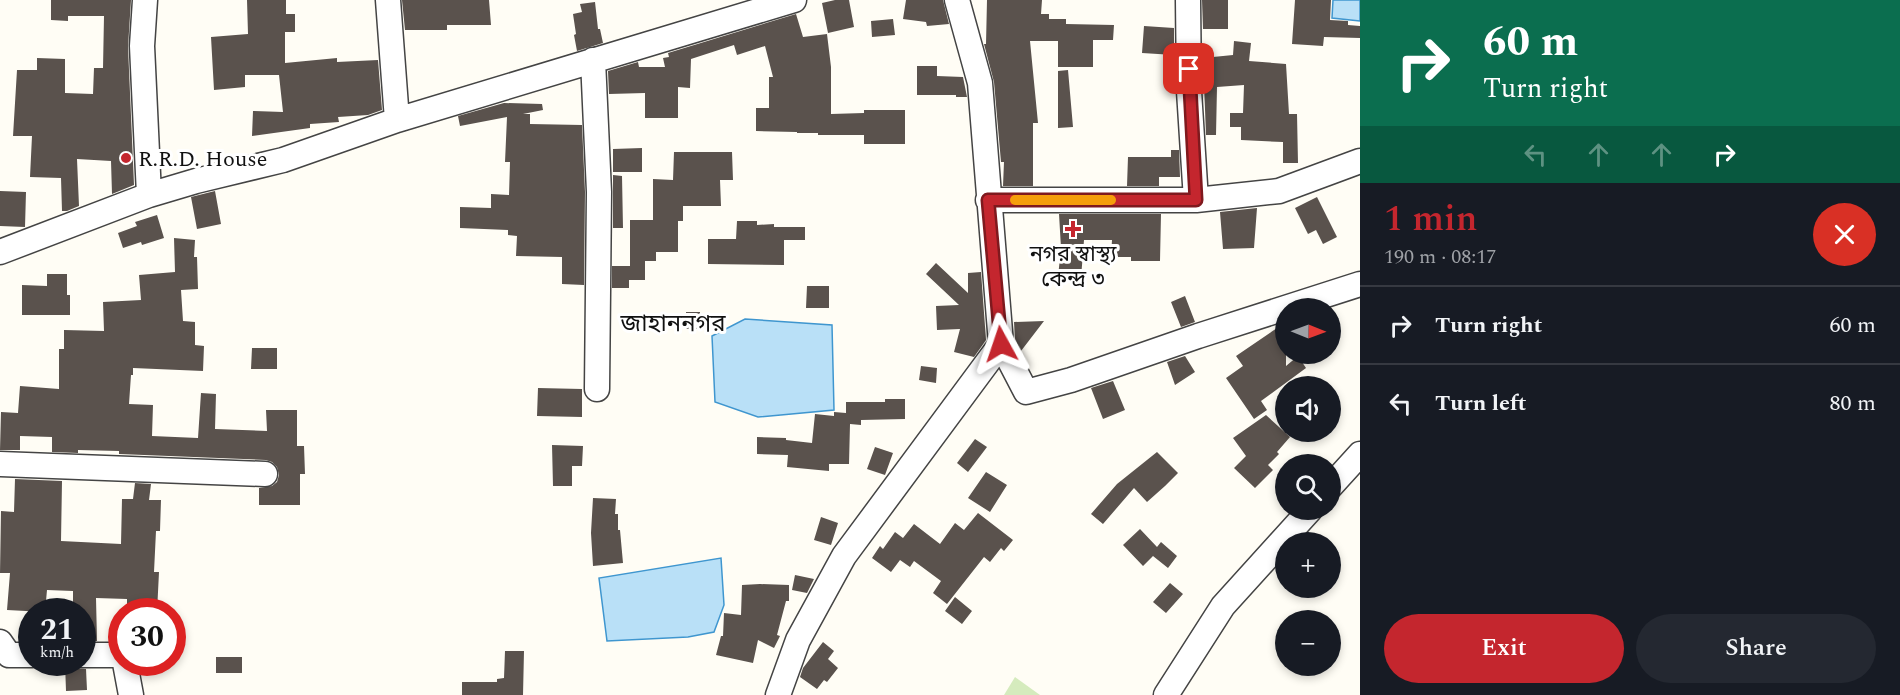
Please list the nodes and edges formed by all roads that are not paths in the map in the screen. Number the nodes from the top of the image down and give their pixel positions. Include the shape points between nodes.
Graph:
1 (145, 0) edge
2 (388, 0) edge
3 (794, 0) edge
4 (957, 0) edge
5 (1188, 0) edge
6 (593, 60) junction
7 (397, 120) junction
8 (1360, 161) edge
9 (149, 195) junction
10 (988, 200) junction
11 (1196, 200) junction
12 (0, 252) edge
13 (1360, 284) edge
14 (1001, 344) junction
15 (597, 389) dead end
16 (1360, 454) edge
17 (0, 464) edge
18 (265, 474) dead end
19 (1341, 475) edge
20 (1301, 520) edge
21 (0, 642) edge
22 (18, 655) edge
23 (127, 676) edge
24 (131, 695) edge
25 (777, 695) edge
26 (1166, 695) edge

1 - 9 street via 142,45
2 - 7 street
3 - 6 street
4 - 10 street via 980,83
5 - 11 street
6 - 7 street
6 - 15 street via 599,192
7 - 9 street via 283,160
8 - 11 street via 1279,191
9 - 12 street
10 - 11 street
10 - 14 street
13 - 14 street via 1026,392
14 - 25 street via 844,556 798,640
16 - 19 street
17 - 18 street
20 - 26 street via 1223,606
21 - 22 street via 9,655
23 - 24 street

